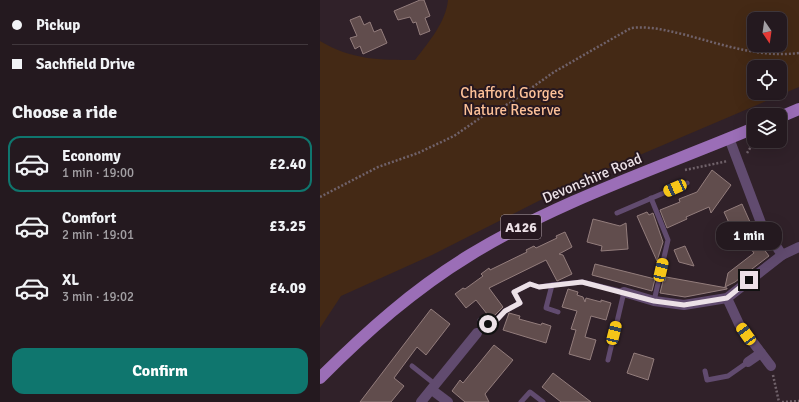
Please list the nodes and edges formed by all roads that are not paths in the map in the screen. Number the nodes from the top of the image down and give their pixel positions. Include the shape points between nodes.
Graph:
1 (799, 109) edge
2 (787, 114) edge
3 (747, 131) edge
4 (729, 138) junction
5 (687, 183) dead end
6 (651, 198) junction
7 (617, 213) dead end
8 (799, 247) edge
9 (782, 255) junction
10 (552, 285) junction
11 (624, 292) junction
12 (727, 298) junction
13 (654, 301) junction
14 (558, 312) dead end
15 (480, 320) dead end
16 (476, 333) dead end
17 (761, 353) junction
18 (608, 360) dead end
19 (748, 362) joint
20 (412, 366) dead end
21 (771, 366) road end
22 (705, 371) dead end
23 (320, 378) edge
24 (434, 388) junction
25 (421, 402) edge
26 (448, 402) edge
27 (520, 402) edge
28 (543, 402) edge

1 - 2 main road
3 - 4 main road, Devonshire Road / A126
4 - 9 street via 761,223
4 - 23 main road, Devonshire Road / A126 via 570,204 519,228 469,256 416,292 368,331
5 - 6 lane
6 - 7 lane
6 - 13 lane via 668,240
8 - 9 street
9 - 12 street
10 - 11 lane via 582,282
10 - 14 lane via 546,308
10 - 15 lane via 539,287 530,284 514,292 520,303 505,311 495,323 492,325
11 - 13 street
11 - 18 lane
12 - 13 street via 684,305
12 - 17 street via 739,324
16 - 24 street
17 - 19 street
17 - 21 street
19 - 22 lane via 728,376 707,380
20 - 24 lane
24 - 25 street
24 - 26 street
27 - 28 lane via 530,392

